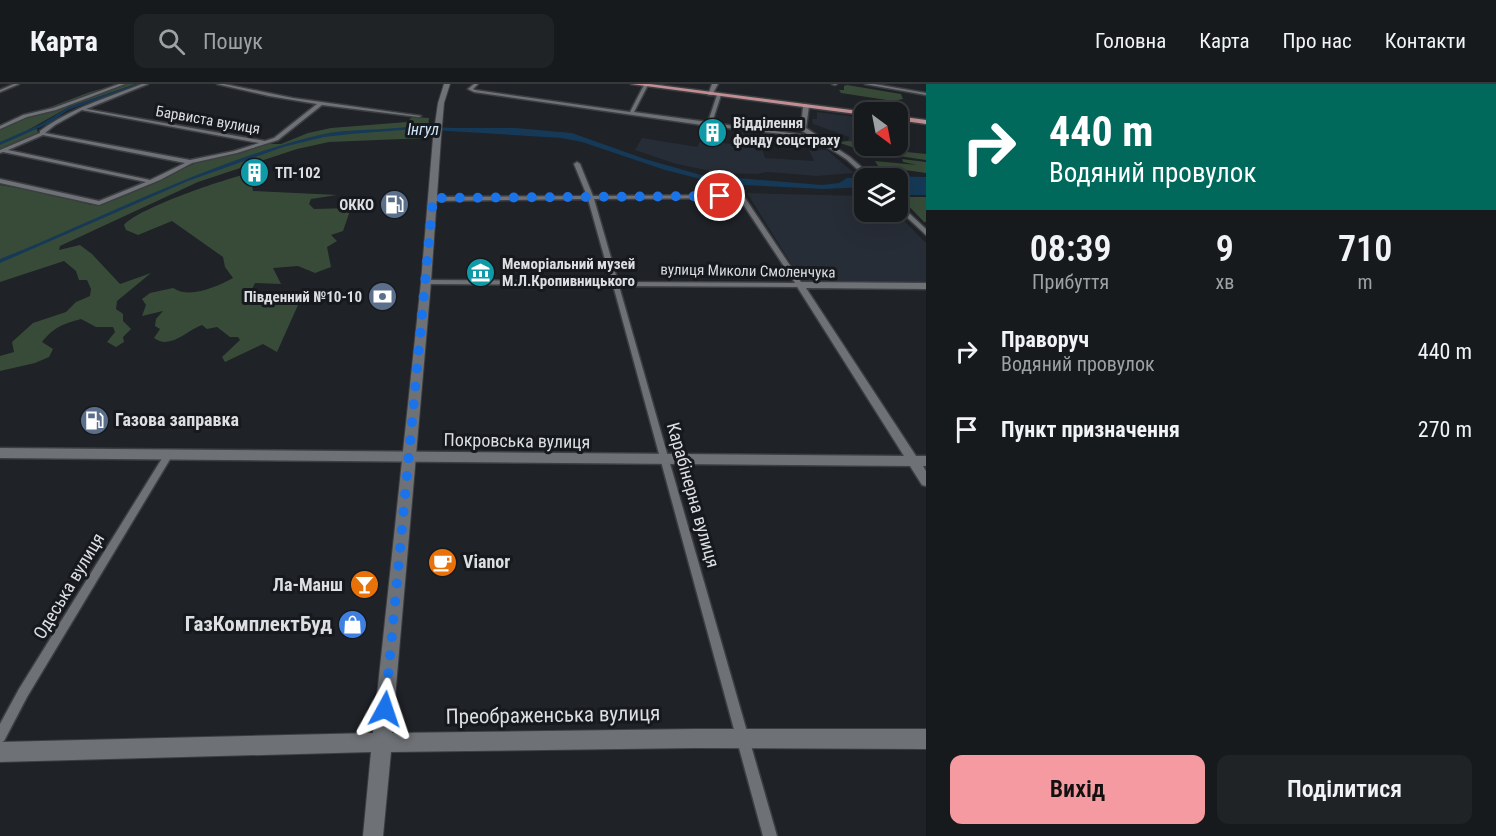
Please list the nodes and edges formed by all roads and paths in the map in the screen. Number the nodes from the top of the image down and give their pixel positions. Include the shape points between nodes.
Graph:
1 (17, 84) edge
2 (123, 84) edge
3 (146, 84) edge
4 (219, 84) edge
5 (447, 84) edge
6 (476, 84) edge
7 (634, 84) edge
8 (715, 84) edge
9 (867, 84) edge
10 (646, 85) edge
11 (0, 91) edge
12 (710, 94) junction
13 (926, 94) edge
14 (719, 95) junction
15 (320, 104) junction
16 (806, 106) junction
17 (81, 109) junction
18 (854, 112) edge
19 (631, 113) junction
20 (419, 116) dead end
21 (908, 120) edge
22 (926, 122) edge
23 (709, 125) junction
24 (0, 128) edge
25 (43, 134) junction
26 (811, 136) junction
27 (265, 143) junction
28 (2, 151) edge
29 (190, 162) junction
30 (577, 164) dead end
31 (860, 168) edge
32 (0, 181) edge
33 (150, 182) junction
34 (590, 196) junction
35 (433, 198) junction
36 (908, 215) edge
37 (926, 233) edge
38 (426, 282) junction
39 (615, 282) junction
40 (800, 285) junction
41 (926, 286) edge
42 (0, 453) edge
43 (169, 454) junction
44 (409, 457) junction
45 (666, 461) junction
46 (913, 461) junction
47 (926, 461) edge
48 (926, 481) edge
49 (743, 736) junction
50 (0, 737) edge
51 (926, 739) edge
52 (382, 742) junction
53 (0, 752) edge
54 (374, 836) edge
55 (770, 836) edge

1 - 11 street
2 - 24 street
3 - 17 street
4 - 15 street
5 - 35 main road via 439,119
6 - 19 street via 470,89 474,92
7 - 10 main road
8 - 12 street
9 - 13 street
10 - 12 main road
10 - 19 street
12 - 14 main road
14 - 16 main road
14 - 23 street
15 - 20 street
15 - 27 street, Барвиста вулиця via 276,139
16 - 18 main road
16 - 26 street via 802,128
17 - 25 street via 58,120
17 - 27 street, Барвиста вулиця
19 - 23 street
21 - 22 main road
23 - 26 street
25 - 28 street
25 - 29 street
26 - 31 street
27 - 29 street
28 - 33 street
29 - 33 street
30 - 34 street, Карабінерна вулиця
32 - 33 street via 94,202
34 - 35 street
34 - 39 street, Карабінерна вулиця
34 - 40 street via 741,196
35 - 38 main road
36 - 37 street
38 - 39 street, вулиця Миколи Смоленчука
38 - 44 main road
39 - 40 street, вулиця Миколи Смоленчука
39 - 45 street, Карабінерна вулиця
40 - 41 street, вулиця Миколи Смоленчука
40 - 46 street
42 - 43 street, Покровська вулиця
43 - 44 street, Покровська вулиця
43 - 50 street, Одеська вулиця
44 - 45 street, Покровська вулиця
44 - 52 main road
45 - 46 street, Покровська вулиця
45 - 49 street, Карабінерна вулиця
46 - 47 street, Покровська вулиця
46 - 48 street
49 - 51 main road, Преображенська вулиця
49 - 52 main road, Преображенська вулиця
49 - 55 street, Карабінерна вулиця
52 - 53 main road, Преображенська вулиця
52 - 54 main road

